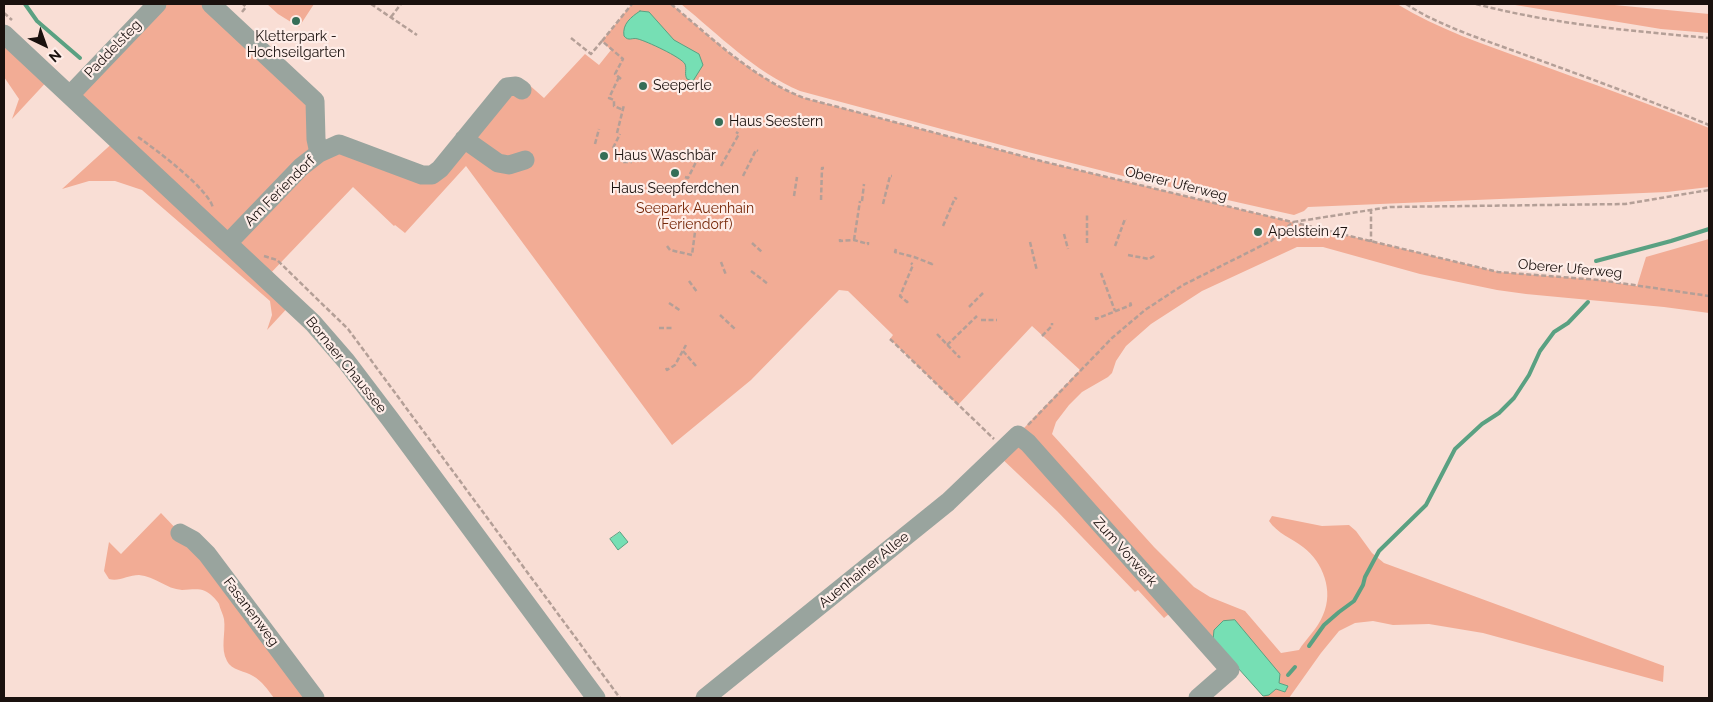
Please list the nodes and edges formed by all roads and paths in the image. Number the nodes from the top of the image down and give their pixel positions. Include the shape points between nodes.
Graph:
1 (157, 4) edge
2 (211, 4) edge
3 (371, 4) edge
4 (400, 4) edge
5 (632, 4) edge
6 (671, 4) edge
7 (1406, 4) edge
8 (1476, 4) edge
9 (391, 17) junction
10 (4, 34) edge
11 (417, 35) dead end
12 (571, 38) dead end
13 (1709, 38) edge
14 (602, 42) junction
15 (522, 90) dead end
16 (70, 95) junction
17 (624, 105) dead end
18 (623, 110) junction
19 (1709, 125) edge
20 (599, 129) dead end
21 (131, 131) dead end
22 (736, 132) dead end
23 (464, 139) junction
24 (595, 144) dead end
25 (613, 148) dead end
26 (758, 150) dead end
27 (319, 153) junction
28 (699, 156) dead end
29 (525, 160) dead end
30 (623, 162) dead end
31 (632, 162) dead end
32 (721, 166) dead end
33 (824, 168) dead end
34 (685, 176) dead end
35 (743, 176) dead end
36 (892, 176) dead end
37 (797, 177) dead end
38 (864, 184) dead end
39 (1709, 190) edge
40 (794, 196) dead end
41 (957, 199) dead end
42 (821, 200) dead end
43 (883, 204) dead end
44 (1371, 209) junction
45 (214, 213) dead end
46 (1088, 214) dead end
47 (1126, 220) dead end
48 (1293, 222) junction
49 (943, 226) dead end
50 (695, 232) dead end
51 (1064, 234) dead end
52 (840, 239) dead end
53 (854, 240) junction
54 (868, 242) dead end
55 (1030, 242) dead end
56 (1371, 242) junction
57 (228, 243) junction
58 (752, 243) dead end
59 (1087, 243) dead end
60 (667, 246) dead end
61 (1115, 246) dead end
62 (896, 249) dead end
63 (1068, 249) dead end
64 (763, 253) dead end
65 (258, 254) dead end
66 (1128, 255) dead end
67 (1156, 255) dead end
68 (720, 262) dead end
69 (911, 263) dead end
70 (932, 263) dead end
71 (752, 271) dead end
72 (1037, 271) dead end
73 (1101, 272) dead end
74 (726, 275) dead end
75 (688, 282) dead end
76 (768, 284) dead end
77 (698, 292) dead end
78 (983, 292) dead end
79 (1709, 296) edge
80 (908, 301) dead end
81 (669, 302) dead end
82 (1130, 302) dead end
83 (969, 307) dead end
84 (1115, 310) junction
85 (681, 311) dead end
86 (720, 315) dead end
87 (977, 316) dead end
88 (1096, 317) dead end
89 (981, 320) dead end
90 (997, 320) dead end
91 (1052, 323) dead end
92 (659, 328) dead end
93 (674, 328) dead end
94 (735, 329) dead end
95 (937, 334) dead end
96 (1042, 336) dead end
97 (890, 339) dead end
98 (947, 345) junction
99 (686, 346) dead end
100 (683, 351) junction
101 (960, 356) dead end
102 (696, 366) dead end
103 (666, 368) dead end
104 (1018, 435) junction
105 (1004, 449) junction
106 (180, 533) dead end
107 (315, 698) edge
108 (596, 698) edge
109 (620, 698) edge
110 (705, 698) edge
111 (1198, 698) edge

1 - 16 street, Paddelsteg
2 - 27 street via 315,101
3 - 9 path
4 - 9 path
5 - 14 path
6 - 48 path, Oberer Uferweg via 744,65 772,84 804,98 1045,162
7 - 19 path via 1471,36 1656,102
8 - 13 path via 1530,17
9 - 11 path
10 - 16 street, Bornaer Chaussee
12 - 14 path via 591,54
14 - 18 path via 623,59 615,74 620,78 610,98 614,100 614,106
15 - 23 street, Am Feriendorf via 516,86 507,87
16 - 57 street, Bornaer Chaussee
17 - 18 path
18 - 25 path
20 - 24 path
21 - 45 path via 199,188 212,202
22 - 32 path via 739,134
23 - 27 street, Am Feriendorf via 432,175 422,175 338,144
23 - 29 street via 498,163 509,165
26 - 35 path
27 - 57 street, Am Feriendorf via 301,167
28 - 34 path via 688,178
30 - 31 path
33 - 42 path
36 - 43 path
37 - 40 path
38 - 53 path
39 - 44 path via 1624,204
41 - 49 path
44 - 48 path
44 - 56 path
46 - 59 path
47 - 61 path
48 - 56 path, Oberer Uferweg
48 - 104 path via 1271,241 1183,285 1145,310 1088,361
50 - 60 path via 692,255 670,250
51 - 63 path
52 - 53 path
53 - 54 path
55 - 72 path
56 - 79 path, Oberer Uferweg via 1498,272 1598,280
57 - 108 street, Bornaer Chaussee via 314,323 346,361
58 - 64 path
62 - 70 path via 895,252
65 - 109 path via 277,260 348,329
66 - 67 path via 1149,259
68 - 74 path
69 - 80 path via 900,296
71 - 76 path
73 - 84 path
75 - 77 path
78 - 83 path
81 - 85 path
82 - 84 path via 1131,305
84 - 88 path
86 - 94 path
87 - 98 path
89 - 90 path
91 - 96 path
92 - 93 path
95 - 98 path
97 - 105 path
98 - 101 path
99 - 100 path
100 - 102 path
100 - 103 path via 675,365
104 - 105 street, Auenhainer Allee
104 - 111 street, Zum Vorwerk via 1230,670
105 - 110 street, Auenhainer Allee via 948,502
106 - 107 street, Fasanenweg via 207,554

